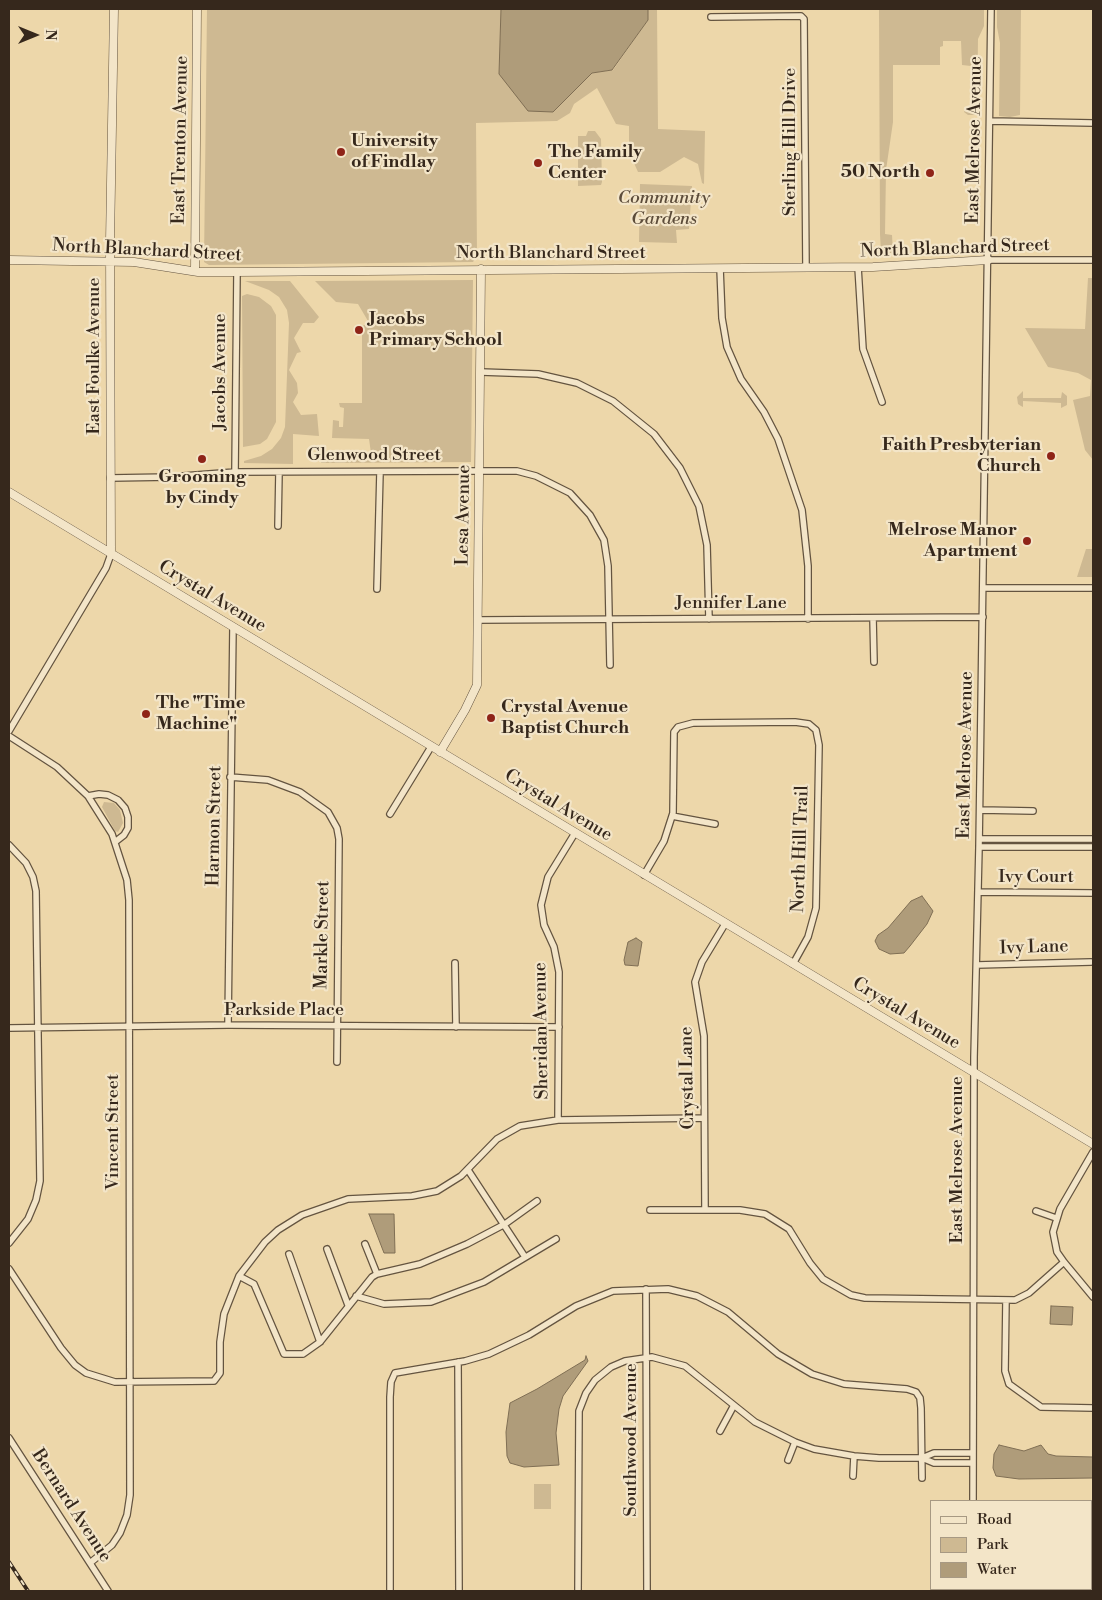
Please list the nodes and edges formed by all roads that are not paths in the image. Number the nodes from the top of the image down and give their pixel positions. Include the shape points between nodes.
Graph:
1 (114, 9) edge
2 (197, 9) edge
3 (991, 9) edge
4 (712, 17) dead end
5 (990, 121) junction
6 (1093, 123) edge
7 (9, 260) edge
8 (988, 260) junction
9 (1093, 260) edge
10 (111, 261) junction
11 (858, 267) junction
12 (720, 268) junction
13 (806, 268) junction
14 (481, 269) junction
15 (195, 271) junction
16 (237, 272) junction
17 (481, 372) junction
18 (882, 402) dead end
19 (480, 471) junction
20 (235, 472) junction
21 (279, 472) junction
22 (380, 472) junction
23 (110, 478) junction
24 (9, 492) edge
25 (278, 526) dead end
26 (111, 554) junction
27 (983, 588) junction
28 (1093, 588) edge
29 (377, 589) dead end
30 (983, 617) junction
31 (873, 618) junction
32 (709, 619) junction
33 (808, 619) junction
34 (478, 620) junction
35 (608, 620) junction
36 (233, 627) junction
37 (874, 662) dead end
38 (610, 665) dead end
39 (9, 730) edge
40 (9, 736) edge
41 (431, 747) junction
42 (440, 752) junction
43 (230, 777) junction
44 (88, 796) junction
45 (980, 810) junction
46 (1033, 811) dead end
47 (390, 814) dead end
48 (672, 816) junction
49 (715, 824) dead end
50 (575, 833) junction
51 (1093, 838) edge
52 (980, 839) junction
53 (115, 842) junction
54 (9, 845) edge
55 (979, 847) junction
56 (1093, 847) edge
57 (644, 875) junction
58 (978, 892) junction
59 (1093, 893) edge
60 (725, 924) junction
61 (1091, 962) dead end
62 (455, 963) dead end
63 (793, 964) junction
64 (977, 965) junction
65 (228, 1026) junction
66 (337, 1026) junction
67 (37, 1027) junction
68 (129, 1027) junction
69 (456, 1027) junction
70 (559, 1027) junction
71 (9, 1028) edge
72 (337, 1062) dead end
73 (974, 1072) junction
74 (704, 1118) junction
75 (558, 1120) junction
76 (1093, 1144) edge
77 (1093, 1152) edge
78 (468, 1170) junction
79 (537, 1201) dead end
80 (650, 1210) dead end
81 (705, 1210) junction
82 (1036, 1211) dead end
83 (1056, 1218) junction
84 (505, 1224) junction
85 (556, 1239) dead end
86 (9, 1243) edge
87 (365, 1244) dead end
88 (328, 1249) dead end
89 (289, 1254) dead end
90 (525, 1257) junction
91 (1064, 1262) junction
92 (9, 1269) edge
93 (377, 1274) junction
94 (240, 1276) junction
95 (646, 1289) junction
96 (356, 1296) junction
97 (1093, 1297) edge
98 (973, 1300) junction
99 (1006, 1300) junction
100 (348, 1305) junction
101 (320, 1342) junction
102 (646, 1357) junction
103 (458, 1362) junction
104 (129, 1382) junction
105 (733, 1406) junction
106 (1093, 1408) edge
107 (720, 1432) dead end
108 (9, 1438) edge
109 (795, 1442) junction
110 (972, 1453) junction
111 (854, 1456) junction
112 (922, 1458) junction
113 (788, 1460) dead end
114 (972, 1463) junction
115 (853, 1476) dead end
116 (922, 1478) dead end
117 (972, 1500) edge
118 (90, 1563) junction
119 (108, 1591) edge
120 (390, 1591) edge
121 (459, 1591) edge
122 (578, 1591) edge
123 (647, 1591) edge

1 - 10 street, East Foulke Avenue
2 - 15 street, East Trenton Avenue
3 - 5 street, East Melrose Avenue
4 - 13 street, Sterling Hill Drive via 803,17
5 - 6 street
5 - 8 street, East Melrose Avenue
7 - 10 street, North Blanchard Street
8 - 9 street, North Blanchard Street
8 - 11 street, North Blanchard Street
8 - 27 street, East Melrose Avenue
10 - 15 street, North Blanchard Street
10 - 23 street, East Foulke Avenue
11 - 13 street, North Blanchard Street
11 - 18 street via 863,349
12 - 13 street, North Blanchard Street
12 - 14 street, North Blanchard Street
12 - 33 street via 727,347 741,379 778,439 801,504 807,550
14 - 16 street, North Blanchard Street
14 - 17 street, Lesa Avenue
15 - 16 street, North Blanchard Street
16 - 20 street, Jacobs Avenue
17 - 19 street, Lesa Avenue
17 - 32 street via 538,374 577,384 613,401 658,439 680,468 699,506 707,545
19 - 22 street, Glenwood Street
19 - 34 street, Lesa Avenue
19 - 35 street, Glenwood Street via 517,471 536,476 562,488 584,507 606,547
20 - 21 street, Glenwood Street
20 - 23 street, Glenwood Street
21 - 22 street, Glenwood Street
21 - 25 street
22 - 29 street
23 - 26 street, East Foulke Avenue
24 - 26 street, Crystal Avenue
26 - 36 street, Crystal Avenue
26 - 39 street via 106,568
27 - 28 street
27 - 30 street, East Melrose Avenue
30 - 31 street, Jennifer Lane
30 - 45 street, East Melrose Avenue
31 - 33 street, Jennifer Lane
31 - 37 street
32 - 33 street, Jennifer Lane
32 - 35 street, Jennifer Lane
34 - 35 street, Jennifer Lane
34 - 42 street, Lesa Avenue via 476,689
35 - 38 street, Glenwood Street
36 - 41 street, Crystal Avenue
36 - 43 street, Harmon Street
40 - 44 street, Vincent Street via 57,767
41 - 42 street, Crystal Avenue
41 - 47 street
42 - 50 street, Crystal Avenue
43 - 65 street, Harmon Street
43 - 66 street, Markle Street via 268,780 308,797 333,819 339,839
44 - 53 street, Vincent Street
44 - 53 street via 108,795 125,808 128,828
45 - 46 street
45 - 52 street, East Melrose Avenue
48 - 49 street
48 - 57 street via 664,841
48 - 63 street, North Hill Trail via 674,732 678,726 795,722 809,724 816,730 820,770 816,908 808,937
50 - 57 street, Crystal Avenue
50 - 70 street, Sheridan Avenue via 548,877 541,905 544,924 557,957
51 - 52 street
52 - 55 street, East Melrose Avenue
53 - 68 street, Vincent Street via 124,866 129,900
54 - 67 street via 26,863 35,884
55 - 56 street
55 - 58 street, East Melrose Avenue
57 - 60 street, Crystal Avenue
58 - 59 street, Ivy Court
58 - 64 street, East Melrose Avenue
60 - 63 street, Crystal Avenue
60 - 74 street, Crystal Lane via 702,962 695,982 704,1036
61 - 64 street, Ivy Lane
62 - 69 street
63 - 73 street, Crystal Avenue
64 - 73 street, East Melrose Avenue
65 - 66 street, Parkside Place
65 - 68 street, Parkside Place
66 - 69 street, Parkside Place
66 - 72 street, Markle Street
67 - 68 street, Parkside Place
67 - 71 street, Parkside Place
67 - 86 street via 40,1182 28,1219
68 - 104 street, Vincent Street
69 - 70 street, Parkside Place
70 - 75 street, Sheridan Avenue
73 - 76 street, Crystal Avenue
73 - 98 street, East Melrose Avenue
74 - 75 street
74 - 81 street, Crystal Lane
75 - 78 street via 509,1131
77 - 83 street
78 - 84 street
78 - 94 street via 448,1186 427,1194 354,1198 308,1212 271,1236
79 - 84 street
80 - 81 street
81 - 98 street via 755,1211 774,1218 792,1233 820,1275 850,1295 880,1300
82 - 83 street
83 - 91 street via 1054,1242
84 - 90 street
84 - 93 street via 420,1264
85 - 90 street
87 - 93 street
88 - 100 street
89 - 101 street
90 - 96 street via 484,1282 431,1302 384,1304
91 - 97 street
91 - 99 street via 1030,1293
92 - 104 street via 75,1365 103,1380
93 - 96 street
94 - 101 street via 254,1284 284,1354 303,1354
94 - 104 street via 223,1321 218,1378 209,1381
95 - 102 street, Southwood Avenue
95 - 103 street via 603,1294 512,1344
95 - 112 street via 682,1292 715,1305 794,1365 825,1379 916,1392 921,1408
96 - 100 street
98 - 99 street
98 - 110 street, East Melrose Avenue
99 - 106 street via 1005,1371 1009,1384 1041,1407
100 - 101 street
102 - 105 street via 685,1366
102 - 122 street via 625,1361 602,1373 582,1402 578,1426
102 - 123 street, Southwood Avenue
103 - 120 street via 398,1371 391,1382
103 - 121 street
104 - 118 street, Vincent Street via 130,1495 127,1515 115,1541
105 - 107 street
105 - 109 street via 755,1422
108 - 118 street, Bernard Avenue
109 - 111 street
109 - 113 street
110 - 112 street via 934,1453
110 - 114 street, East Melrose Avenue
111 - 112 street
111 - 115 street
112 - 114 street via 934,1463
112 - 116 street
114 - 117 street, East Melrose Avenue
118 - 119 street, Bernard Avenue

